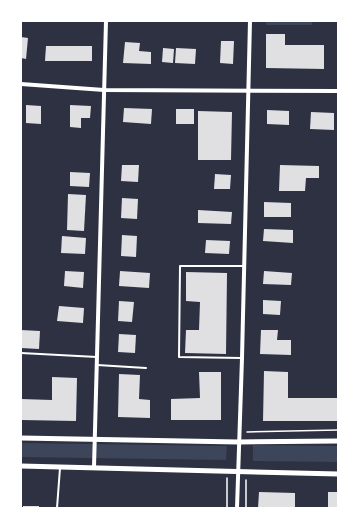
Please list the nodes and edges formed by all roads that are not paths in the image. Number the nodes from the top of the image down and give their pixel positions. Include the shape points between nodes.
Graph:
1 (106, 21) edge
2 (250, 21) edge
3 (21, 84) edge
4 (104, 90) junction
5 (248, 91) junction
6 (338, 91) edge
7 (244, 266) junction
8 (21, 353) edge
9 (97, 357) junction
10 (242, 358) junction
11 (97, 366) junction
12 (146, 368) dead end
13 (21, 438) edge
14 (95, 439) junction
15 (338, 441) edge
16 (238, 442) junction
17 (21, 466) edge
18 (60, 466) junction
19 (94, 467) junction
20 (237, 472) junction
21 (338, 474) edge
22 (58, 508) edge
23 (236, 508) edge

1 - 4 street
2 - 5 street
3 - 4 street
4 - 5 street
4 - 9 street
5 - 6 street
5 - 7 street
7 - 10 street
7 - 10 lane via 180,266 178,357
8 - 9 lane
9 - 11 street
10 - 16 street
11 - 12 lane
11 - 14 street
13 - 14 street
14 - 16 street
14 - 19 street
15 - 16 street
16 - 20 street
17 - 18 street
18 - 19 street
18 - 22 lane
19 - 20 street
20 - 21 street
20 - 23 street

